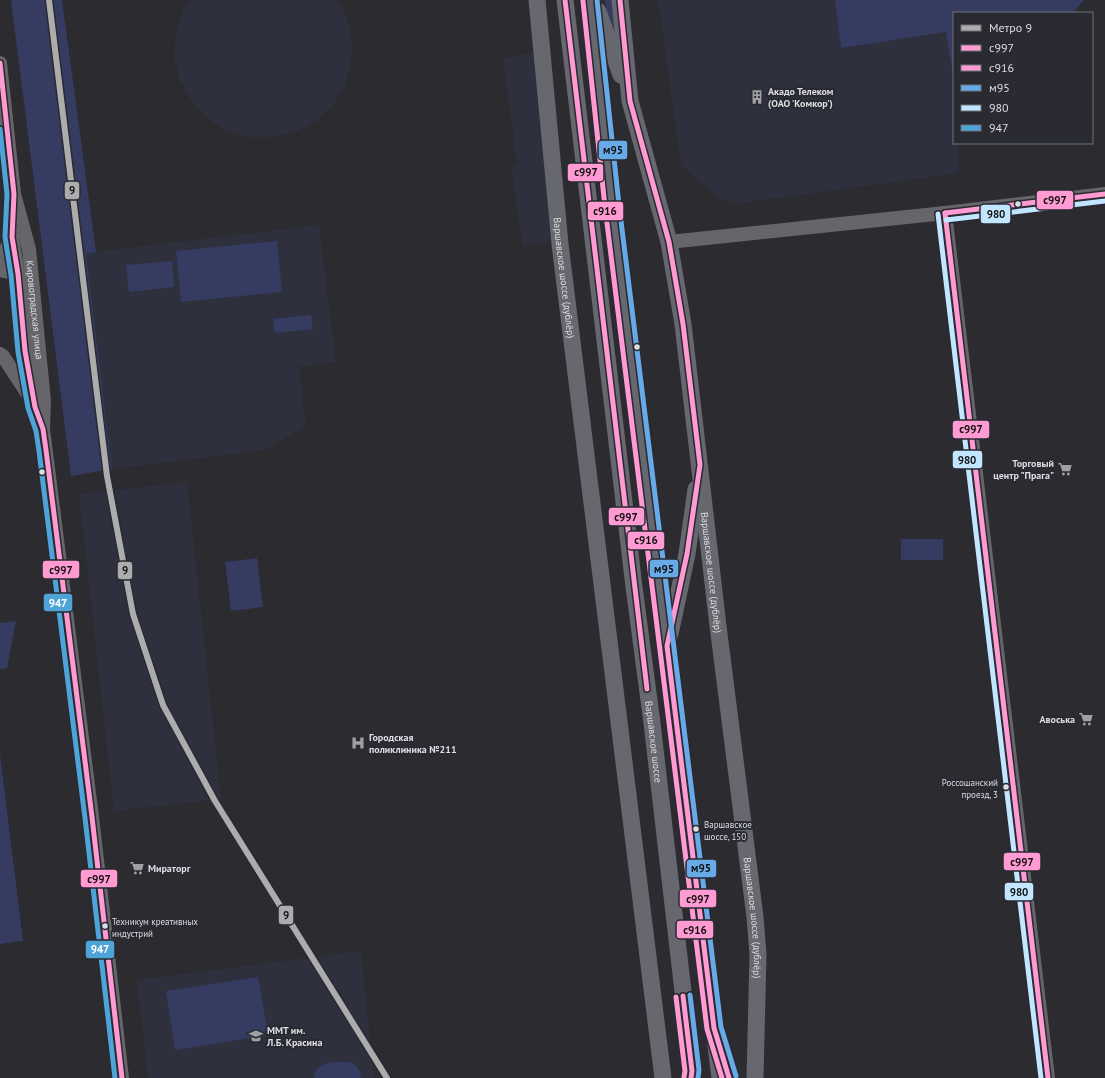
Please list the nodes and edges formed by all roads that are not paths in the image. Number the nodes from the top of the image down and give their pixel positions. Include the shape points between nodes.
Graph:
1 (536, 0) edge
2 (565, 0) edge
3 (590, 0) edge
4 (595, 0) edge
5 (620, 0) edge
6 (0, 63) edge
7 (630, 101) junction
8 (14, 194) junction
9 (1105, 194) edge
10 (945, 213) junction
11 (12, 237) junction
12 (669, 242) junction
13 (0, 261) edge
14 (0, 270) edge
15 (18, 274) junction
16 (33, 288) junction
17 (38, 344) junction
18 (26, 354) junction
19 (2, 355) edge
20 (35, 407) junction
21 (43, 429) junction
22 (700, 465) junction
23 (667, 646) junction
24 (714, 1028) junction
25 (692, 1076) edge
26 (122, 1078) edge
27 (663, 1078) edge
28 (720, 1078) edge
29 (729, 1078) edge
30 (755, 1078) edge
31 (1048, 1078) edge

1 - 27 main road, Варшавское шоссе (дублёр) via 560,244
2 - 25 main road, Варшавское шоссе
3 - 23 main road via 612,206
4 - 7 main road
5 - 7 main road, Варшавское шоссе (дублёр)
6 - 8 street, Кировоградская улица
7 - 12 main road, Варшавское шоссе (дублёр)
8 - 11 street, Кировоградская улица
8 - 16 street, Кировоградская улица via 29,248
9 - 10 street
10 - 12 street
10 - 31 street
11 - 13 street
11 - 15 street, Кировоградская улица
12 - 22 main road, Варшавское шоссе (дублёр) via 684,324
14 - 15 street
15 - 16 street
15 - 18 street, Кировоградская улица
16 - 17 street, Кировоградская улица
17 - 18 street
17 - 21 street, Кировоградская улица via 44,402
18 - 19 street
18 - 20 street, Кировоградская улица
19 - 20 street
20 - 21 street, Кировоградская улица
21 - 26 street, Кировоградская улица
22 - 23 main road via 687,554
22 - 30 main road, Варшавское шоссе (дублёр) via 755,917 758,954
23 - 24 main road
24 - 28 main road
24 - 29 main road

